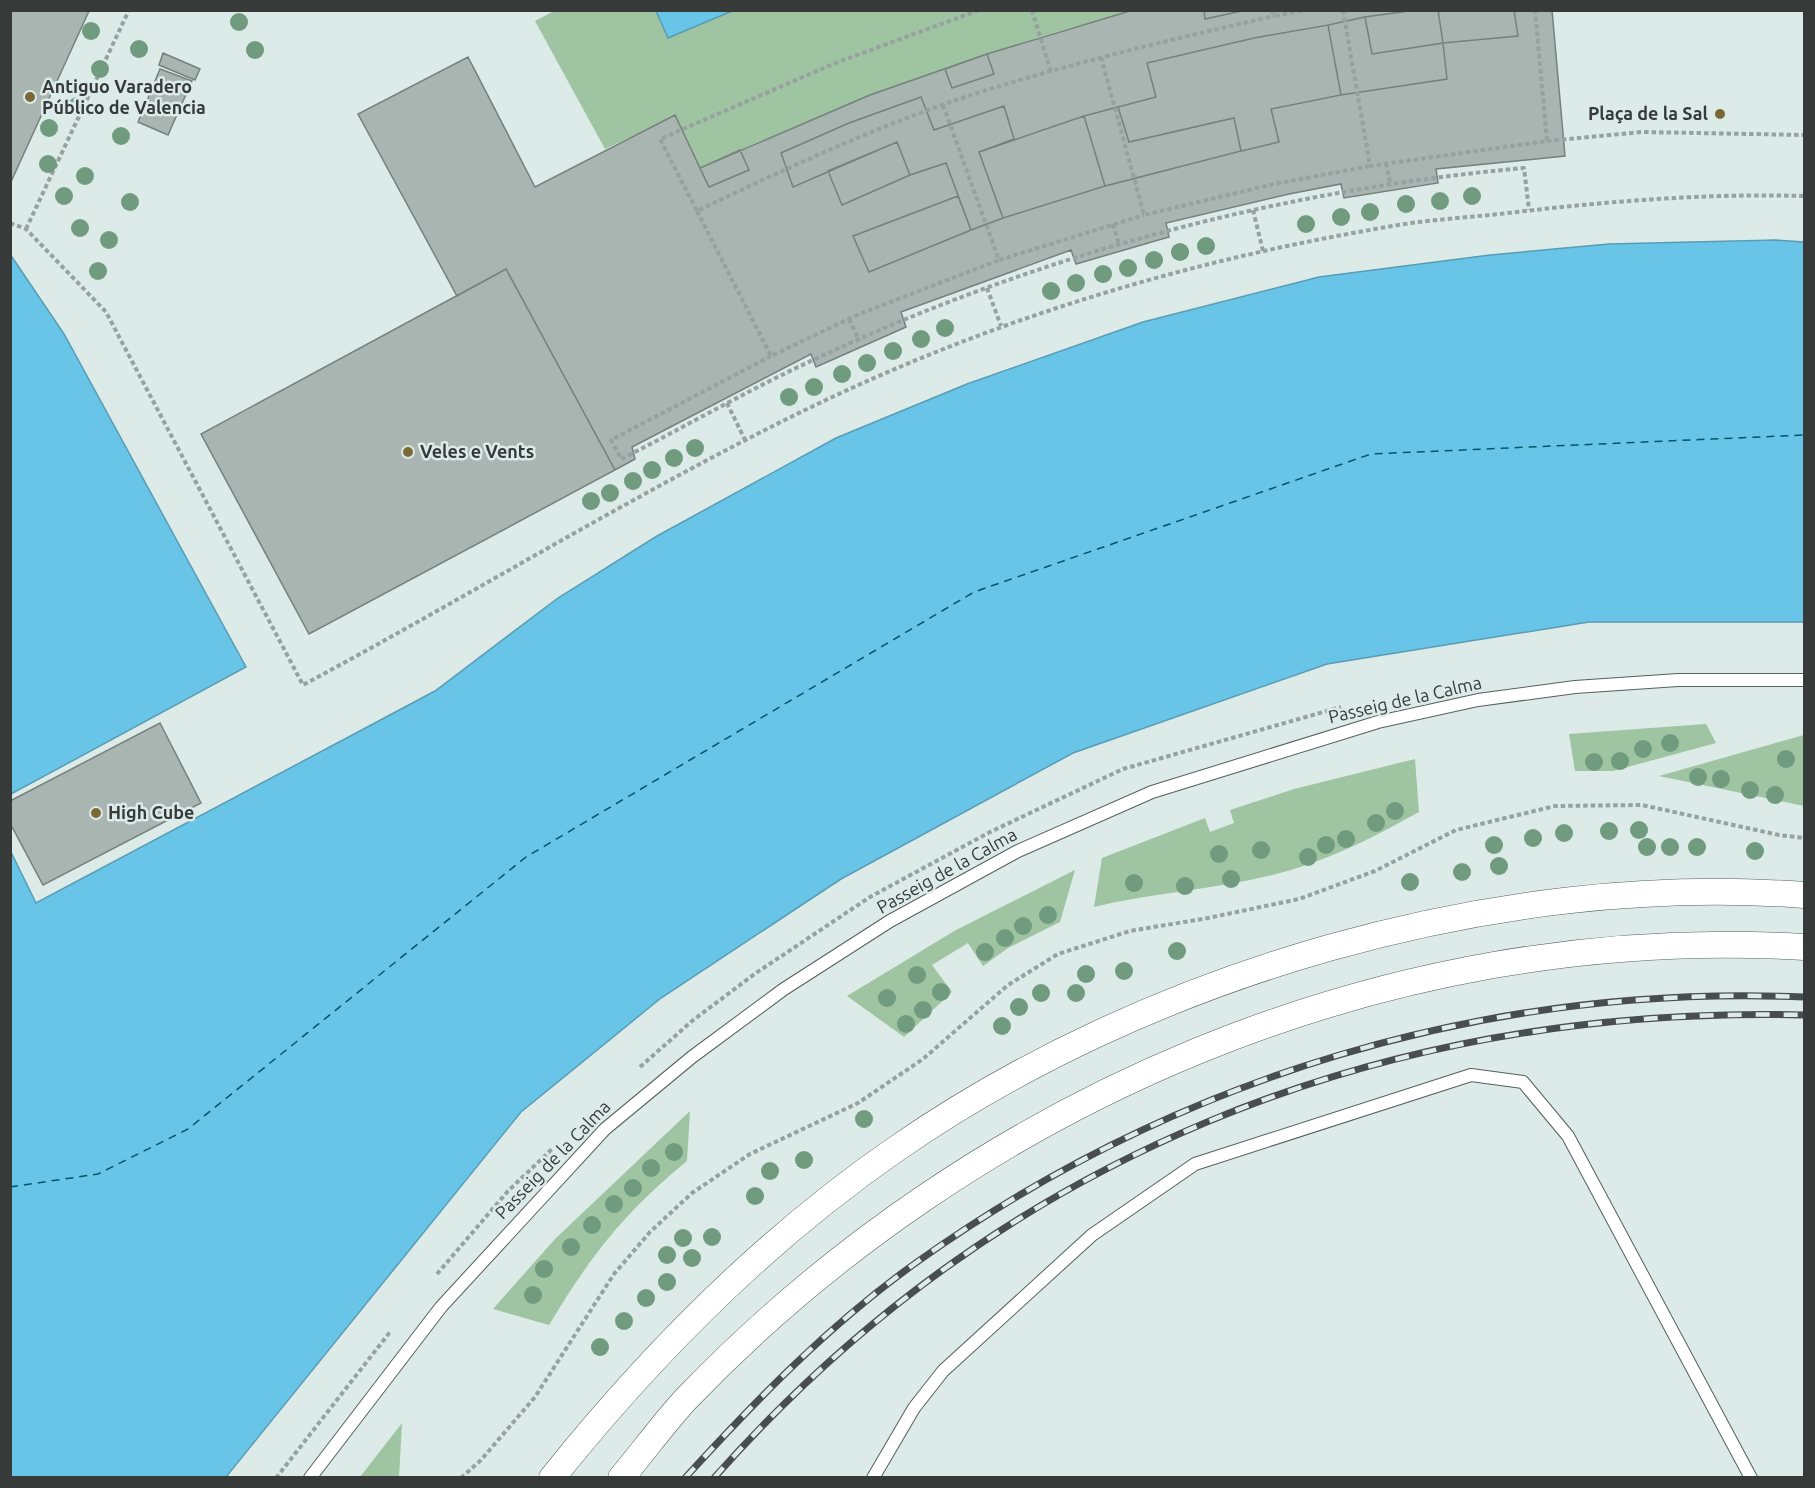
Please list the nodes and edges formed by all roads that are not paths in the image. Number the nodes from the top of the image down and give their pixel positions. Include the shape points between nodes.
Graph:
1 (1804, 680) edge
2 (1804, 895) edge
3 (1804, 947) edge
4 (310, 1478) edge
5 (552, 1478) edge
6 (621, 1478) edge
7 (873, 1478) edge
8 (1751, 1478) edge

1 - 4 lane, Passeig de la Calma via 1678,680 1575,687 1478,700 1378,722 1152,792 1018,851 890,921 784,989 692,1057 605,1129 441,1306
2 - 5 street via 1628,894 1496,910 1360,939 1224,982 1111,1028 1005,1082 907,1143 802,1220 708,1303 652,1360
3 - 6 street via 1631,948 1505,963 1371,992 1233,1036 1132,1077 1030,1130 946,1182 839,1260 684,1401
7 - 8 lane via 898,1432 943,1371 1092,1235 1195,1164 1471,1075 1522,1082 1569,1136

